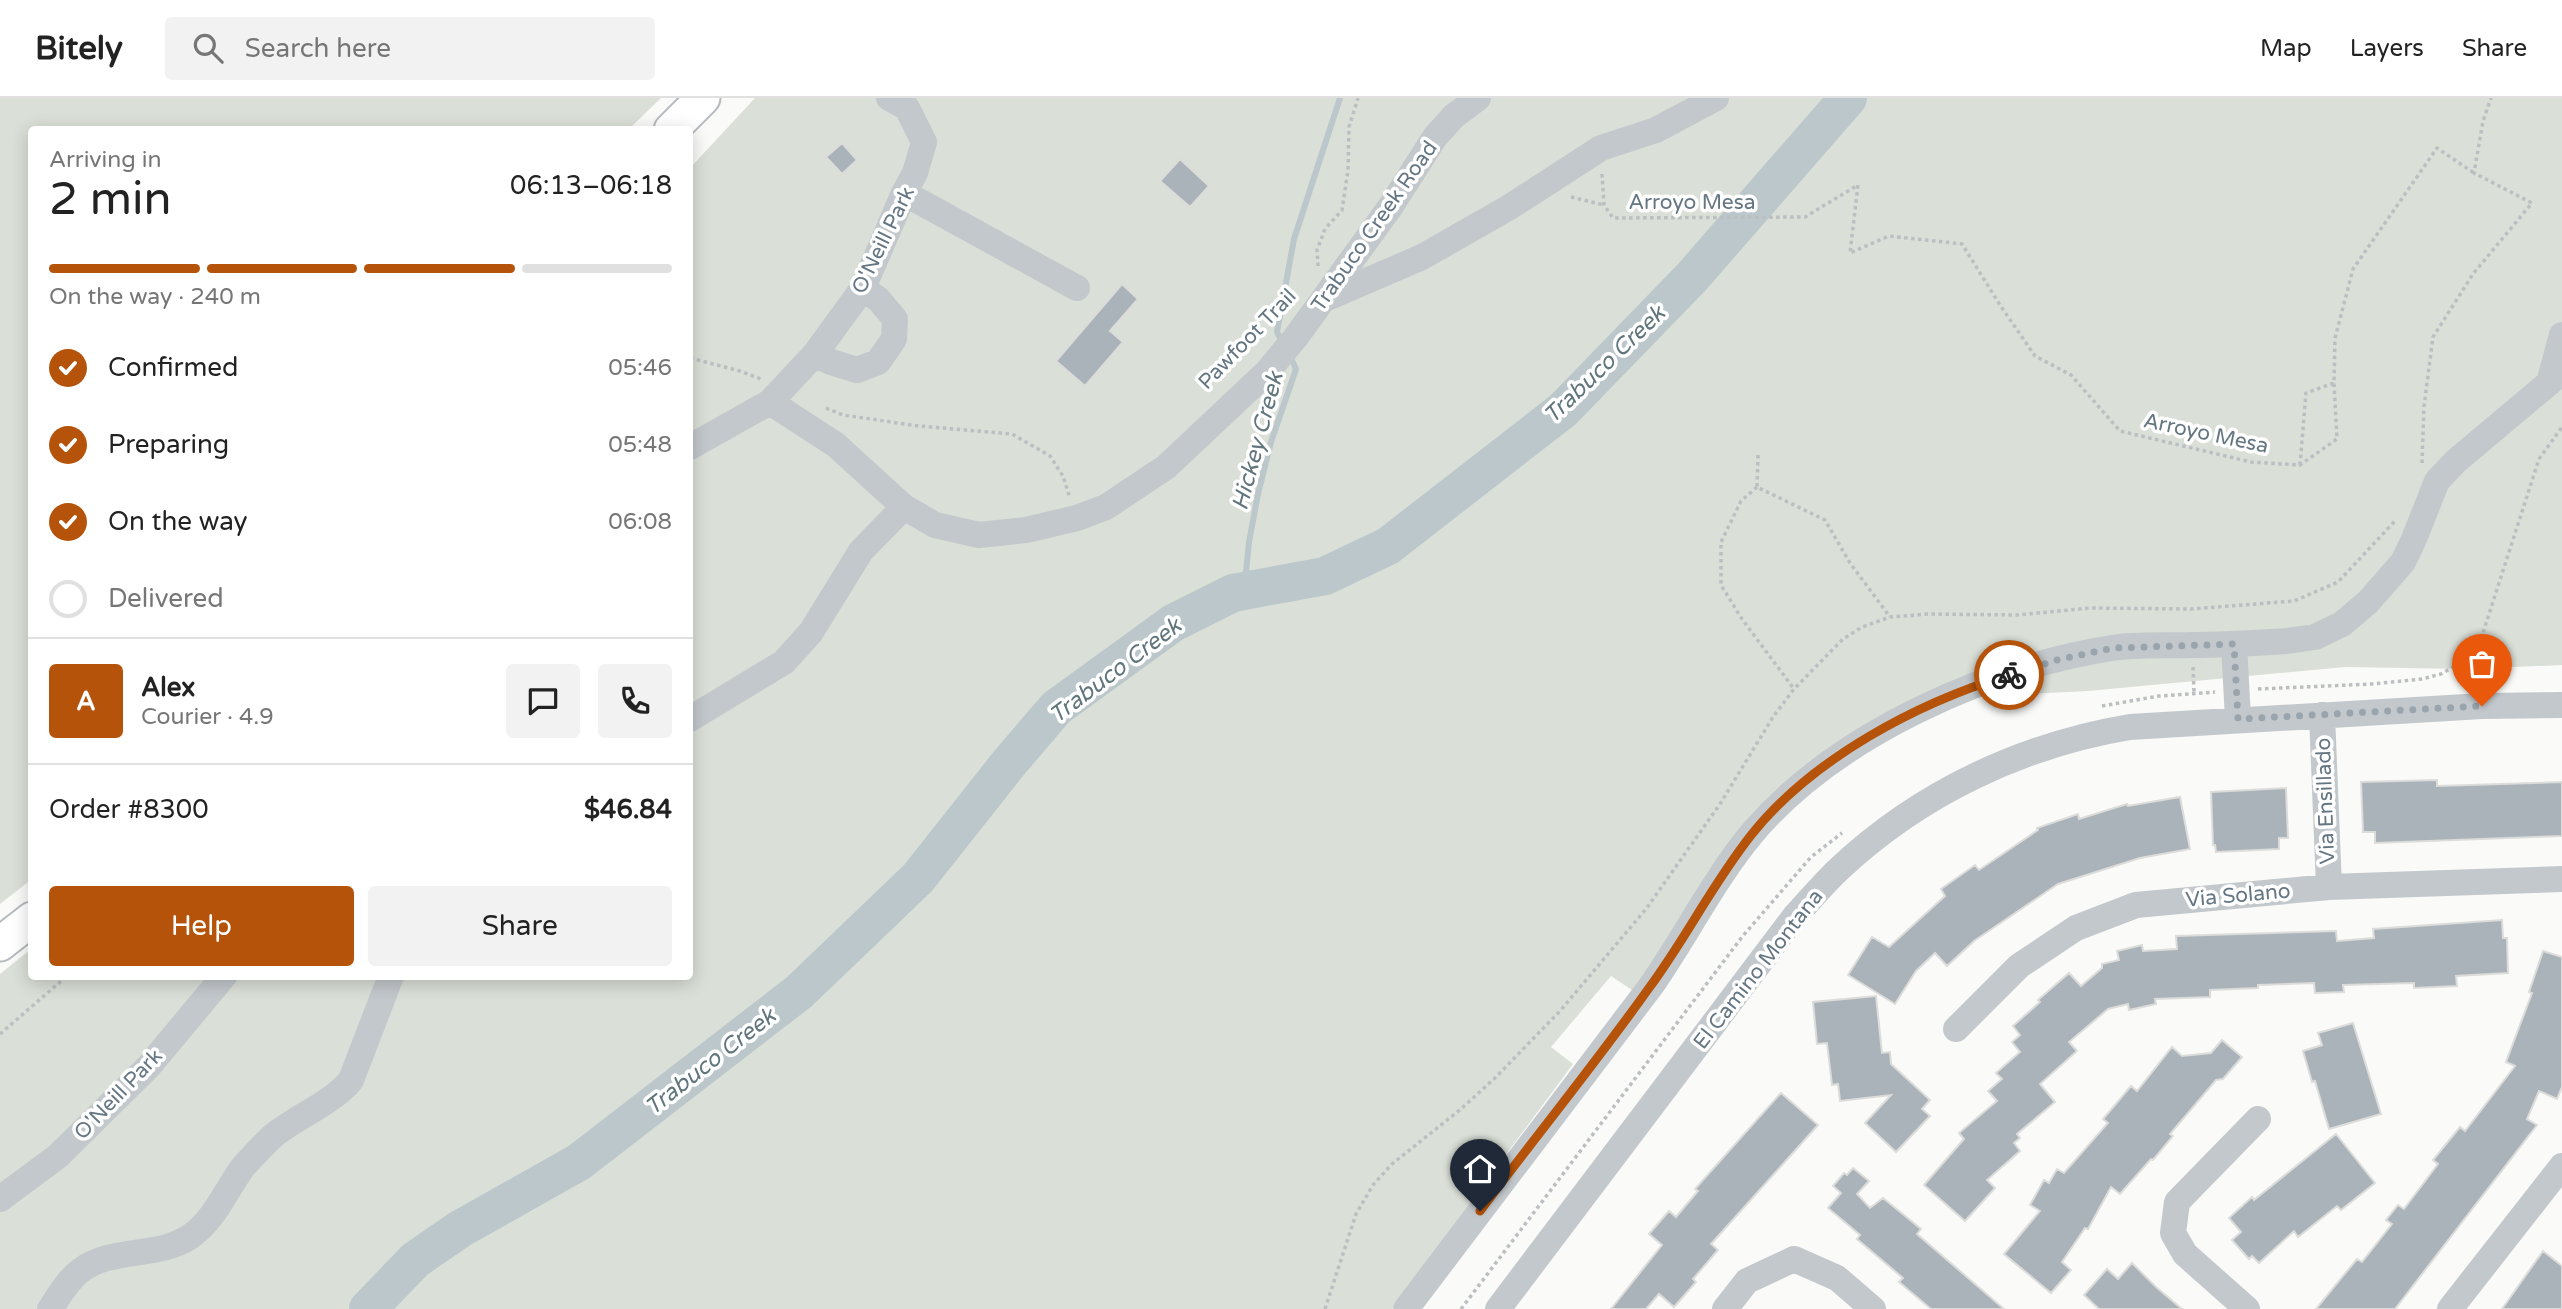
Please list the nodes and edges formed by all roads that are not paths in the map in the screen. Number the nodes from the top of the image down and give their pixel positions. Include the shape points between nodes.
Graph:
1 (703, 98) edge
2 (889, 98) edge
3 (1478, 98) edge
4 (1716, 98) edge
5 (1451, 107) edge
6 (675, 126) edge
7 (904, 192) junction
8 (1322, 286) junction
9 (863, 288) junction
10 (1077, 288) dead end
11 (2562, 335) edge
12 (815, 354) junction
13 (2555, 378) edge
14 (776, 395) junction
15 (693, 445) edge
16 (904, 507) junction
17 (2234, 644) junction
18 (2562, 705) edge
19 (2322, 715) junction
20 (693, 717) edge
21 (2238, 719) junction
22 (2562, 878) edge
23 (2329, 887) junction
24 (28, 922) edge
25 (0, 944) edge
26 (221, 980) edge
27 (389, 980) edge
28 (1956, 1029) dead end
29 (2258, 1119) dead end
30 (2562, 1166) edge
31 (0, 1199) edge
32 (50, 1309) edge
33 (1406, 1309) edge
34 (1498, 1309) edge
35 (1725, 1309) edge
36 (1873, 1309) edge
37 (2247, 1309) edge
38 (2450, 1309) edge

1 - 6 main road
2 - 7 street, O'Neill Park via 906,108 925,142
3 - 5 street, Trabuco Creek Road
4 - 8 street via 1656,130 1601,148 1422,257
5 - 8 street, Trabuco Creek Road via 1391,206
7 - 9 street, O'Neill Park
7 - 10 street
8 - 16 street, Trabuco Creek Road via 1296,337 1274,363 1166,467 1106,507 1026,530 979,536 935,525
9 - 12 street, O'Neill Park
9 - 12 street via 895,319 894,339 878,362 857,370
11 - 13 street
12 - 14 street, O'Neill Park
13 - 17 street via 2437,481 2403,562 2343,624 2315,637
14 - 15 street, O'Neill Park
14 - 16 street
16 - 20 street via 861,551 811,632 784,663
17 - 21 street
17 - 33 street via 2113,648 1988,681 1867,737 1806,780 1753,833 1651,986
18 - 19 street, El Camino Montana
19 - 21 street, El Camino Montana
19 - 23 street, Via Ensillado
21 - 34 street, El Camino Montana via 2130,727 2012,759 1940,795 1865,848 1795,916
22 - 23 street, Via Solano
23 - 28 street, Via Solano via 2136,905 2076,928 2019,966
24 - 25 main road
26 - 31 street, O'Neill Park via 139,1075 58,1156
27 - 32 street via 343,1090 273,1137 243,1167 213,1213 192,1235 168,1247 97,1261 80,1271
29 - 37 street via 2177,1202 2173,1233 2185,1254
30 - 38 street
35 - 36 street via 1747,1281 1794,1259 1837,1278

